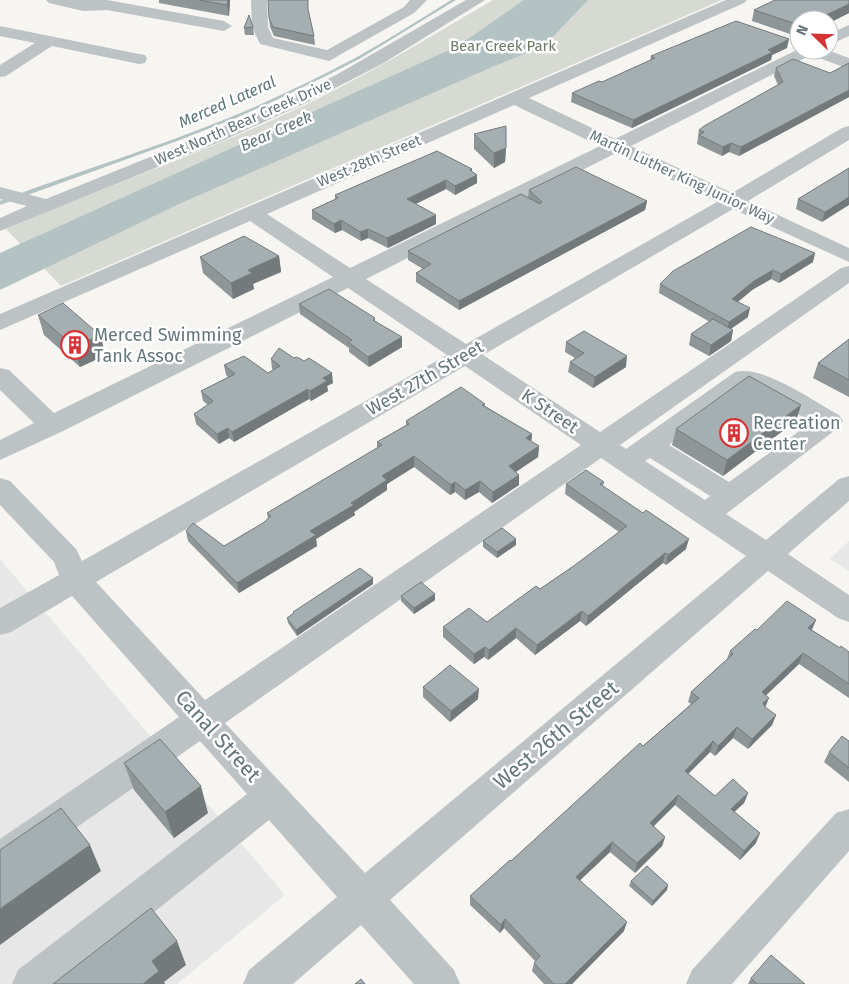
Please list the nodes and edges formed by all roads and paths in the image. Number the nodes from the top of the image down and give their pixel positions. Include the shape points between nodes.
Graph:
1 (54, 0) edge
2 (259, 0) edge
3 (419, 0) edge
4 (477, 0) edge
5 (739, 0) edge
6 (110, 2) edge
7 (224, 26) dead end
8 (0, 31) edge
9 (49, 41) junction
10 (789, 54) edge
11 (139, 59) dead end
12 (0, 72) edge
13 (514, 98) junction
14 (849, 132) edge
15 (616, 146) junction
16 (0, 193) edge
17 (733, 201) junction
18 (41, 204) junction
19 (250, 212) junction
20 (0, 225) edge
21 (849, 256) edge
22 (849, 274) edge
23 (352, 279) junction
24 (0, 323) edge
25 (467, 354) junction
26 (0, 376) edge
27 (52, 426) junction
28 (840, 427) edge
29 (650, 444) junction
30 (601, 445) junction
31 (2, 448) edge
32 (626, 462) junction
33 (849, 486) edge
34 (0, 488) edge
35 (730, 496) junction
36 (706, 514) junction
37 (768, 556) junction
38 (75, 579) junction
39 (849, 610) edge
40 (0, 623) edge
41 (203, 720) junction
42 (272, 796) junction
43 (849, 825) edge
44 (0, 860) edge
45 (364, 898) junction
46 (32, 984) edge
47 (263, 984) edge
48 (440, 984) edge
49 (706, 984) edge

1 - 6 street via 83,6
2 - 3 street via 260,27 266,41 329,56 409,10
4 - 18 street, West North Bear Creek Drive via 340,80 230,131
5 - 13 street, West 28th Street via 719,16
6 - 7 street
8 - 9 street
9 - 11 street
9 - 12 street
10 - 15 street
13 - 15 street, Martin Luther King Junior Way
13 - 19 street, West 28th Street
14 - 17 street, West 27th Street
15 - 17 street, Martin Luther King Junior Way
15 - 23 street
16 - 18 street
17 - 21 street, Martin Luther King Junior Way
17 - 25 street, West 27th Street
18 - 20 street, West North Bear Creek Drive
19 - 23 street, K Street
19 - 24 street, West 28th Street
22 - 30 street
23 - 25 street, K Street
23 - 27 street
25 - 30 street, K Street
25 - 38 street, West 27th Street
26 - 27 street
27 - 31 street
28 - 29 street via 755,380 744,378
28 - 35 street
29 - 32 street
29 - 35 street
30 - 32 street, K Street
30 - 41 street
32 - 36 street, K Street
33 - 37 street, West 26th Street
34 - 38 street, Canal Street via 66,557
35 - 36 street
36 - 37 street, K Street
37 - 39 street, K Street
37 - 45 street, West 26th Street
38 - 40 street, West 27th Street
38 - 41 street, Canal Street
41 - 42 street, Canal Street
41 - 44 street
42 - 45 street, Canal Street
42 - 46 street
43 - 49 street
45 - 47 street, West 26th Street
45 - 48 street, Canal Street

